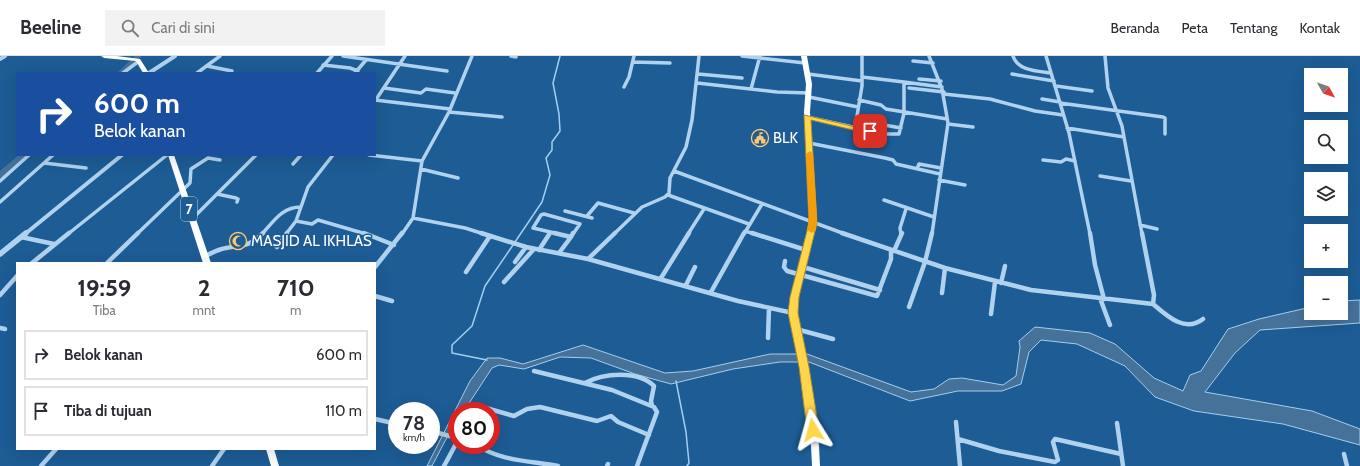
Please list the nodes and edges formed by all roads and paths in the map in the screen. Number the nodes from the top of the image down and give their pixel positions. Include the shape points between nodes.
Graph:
1 (4, 56) edge
2 (104, 56) edge
3 (175, 56) edge
4 (220, 56) edge
5 (332, 56) edge
6 (343, 56) edge
7 (405, 56) edge
8 (472, 56) edge
9 (511, 56) edge
10 (516, 56) edge
11 (634, 56) edge
12 (654, 56) edge
13 (699, 56) edge
14 (742, 56) edge
15 (862, 56) edge
16 (929, 56) edge
17 (1013, 56) edge
18 (1046, 56) edge
19 (1105, 56) edge
20 (760, 57) edge
21 (0, 59) edge
22 (366, 60) junction
23 (805, 60) edge
24 (139, 61) junction
25 (913, 61) dead end
26 (633, 62) junction
27 (652, 62) junction
28 (670, 63) dead end
29 (933, 63) junction
30 (400, 64) junction
31 (323, 65) junction
32 (207, 66) junction
33 (232, 71) dead end
34 (447, 71) dead end
35 (125, 72) edge
36 (146, 72) edge
37 (149, 72) edge
38 (198, 72) edge
39 (318, 72) edge
40 (356, 72) edge
41 (1051, 73) junction
42 (698, 74) junction
43 (808, 74) junction
44 (1012, 74) dead end
45 (862, 76) junction
46 (742, 78) dead end
47 (919, 79) dead end
48 (862, 81) junction
49 (941, 81) junction
50 (1054, 81) junction
51 (904, 82) junction
52 (697, 83) junction
53 (1056, 86) junction
54 (624, 87) dead end
55 (942, 87) junction
56 (384, 88) junction
57 (909, 88) dead end
58 (751, 89) junction
59 (1092, 91) dead end
60 (455, 92) junction
61 (944, 93) junction
62 (809, 95) junction
63 (376, 99) edge
64 (376, 100) edge
65 (860, 100) junction
66 (1042, 100) dead end
67 (1060, 103) junction
68 (858, 106) junction
69 (449, 110) junction
70 (1116, 111) junction
71 (904, 113) junction
72 (1063, 115) junction
73 (502, 117) dead end
74 (807, 117) junction
75 (948, 118) junction
76 (856, 120) junction
77 (948, 124) junction
78 (973, 127) dead end
79 (855, 128) junction
80 (901, 128) junction
81 (1067, 128) junction
82 (885, 134) junction
83 (1165, 134) dead end
84 (1124, 137) junction
85 (884, 139) dead end
86 (809, 143) junction
87 (28, 156) edge
88 (52, 156) edge
89 (121, 156) edge
90 (166, 156) edge
91 (171, 156) edge
92 (255, 156) edge
93 (300, 156) edge
94 (332, 156) edge
95 (376, 156) edge
96 (220, 160) dead end
97 (1043, 160) dead end
98 (422, 161) junction
99 (1075, 161) junction
100 (44, 163) junction
101 (293, 164) dead end
102 (86, 168) dead end
103 (917, 168) junction
104 (941, 168) junction
105 (421, 169) junction
106 (674, 171) junction
107 (940, 174) junction
108 (1100, 176) dead end
109 (458, 178) dead end
110 (939, 180) junction
111 (1131, 180) junction
112 (0, 181) edge
113 (965, 185) dead end
114 (182, 188) junction
115 (217, 194) junction
116 (668, 195) junction
117 (884, 200) dead end
118 (0, 202) edge
119 (237, 202) dead end
120 (762, 204) junction
121 (301, 207) junction
122 (704, 209) junction
123 (906, 209) junction
124 (565, 211) dead end
125 (634, 213) junction
126 (585, 216) junction
127 (413, 218) junction
128 (592, 218) dead end
129 (934, 218) junction
130 (192, 219) junction
131 (296, 221) junction
132 (576, 223) junction
133 (813, 223) junction
134 (748, 224) junction
135 (1140, 225) junction
136 (1157, 229) dead end
137 (745, 231) junction
138 (550, 232) junction
139 (490, 236) junction
140 (21, 237) junction
141 (570, 237) junction
142 (54, 244) junction
143 (394, 245) junction
144 (526, 247) junction
145 (277, 248) dead end
146 (537, 249) junction
147 (807, 250) junction
148 (893, 250) junction
149 (559, 253) junction
150 (0, 254) edge
151 (588, 259) junction
152 (206, 260) edge
153 (785, 261) dead end
154 (33, 262) edge
155 (108, 262) edge
156 (515, 262) dead end
157 (925, 262) junction
158 (376, 266) edge
159 (1005, 266) dead end
160 (695, 267) dead end
161 (945, 268) junction
162 (802, 270) junction
163 (466, 272) dead end
164 (16, 277) edge
165 (661, 278) junction
166 (504, 282) dead end
167 (995, 282) junction
168 (1001, 283) junction
169 (686, 285) junction
170 (711, 292) junction
171 (942, 293) dead end
172 (0, 295) edge
173 (376, 296) edge
174 (1102, 298) junction
175 (392, 301) dead end
176 (1153, 304) junction
177 (769, 308) junction
178 (909, 308) dead end
179 (793, 313) junction
180 (991, 314) dead end
181 (1203, 319) dead end
182 (1110, 325) dead end
183 (0, 328) edge
184 (5, 329) dead end
185 (796, 329) junction
186 (768, 338) dead end
187 (833, 339) dead end
188 (534, 371) dead end
189 (585, 383) junction
190 (652, 406) junction
191 (500, 412) edge
192 (376, 419) edge
193 (388, 422) edge
194 (956, 422) dead end
195 (1117, 423) dead end
196 (649, 435) junction
197 (958, 439) junction
198 (55, 450) edge
199 (223, 450) edge
200 (270, 450) edge
201 (450, 454) edge
202 (495, 454) edge
203 (1121, 454) junction
204 (1344, 454) dead end
205 (549, 465) edge
206 (40, 466) edge
207 (212, 466) edge
208 (275, 466) edge
209 (444, 466) edge
210 (558, 466) edge
211 (637, 466) edge
212 (816, 466) edge
213 (960, 466) edge
214 (1123, 466) edge
215 (1347, 466) edge

1 - 21 street
2 - 24 highway
3 - 37 street
4 - 32 street
5 - 31 street
6 - 22 street
7 - 30 street
8 - 60 street
9 - 10 street
11 - 26 street
12 - 27 street
13 - 42 street
14 - 20 street
15 - 45 street
16 - 29 street
17 - 41 street via 1018,65
18 - 41 street
19 - 70 street via 1108,88
20 - 23 street
20 - 58 street
22 - 30 street
22 - 40 street
23 - 43 highway
24 - 35 street
24 - 36 highway
25 - 29 street
26 - 27 street
26 - 54 street
27 - 28 street
29 - 49 street
30 - 34 street
30 - 56 street
31 - 39 street
31 - 40 street via 350,68
32 - 33 street
32 - 38 street
41 - 50 street
42 - 46 street
42 - 52 street
43 - 48 street
43 - 62 highway
44 - 50 street
45 - 48 street
45 - 51 street
47 - 49 street
48 - 65 street
49 - 55 street
50 - 53 street
51 - 55 street
51 - 71 street
52 - 58 street
52 - 106 street via 686,147
53 - 59 street
53 - 67 street
55 - 61 street
56 - 60 street via 421,93 426,89
56 - 63 street
57 - 61 street
58 - 62 street via 783,93 790,91
60 - 69 street
61 - 72 street via 990,99 1035,111
61 - 75 street
62 - 68 street
62 - 74 highway
64 - 69 street
65 - 68 street
65 - 71 street
66 - 67 street
67 - 70 street
67 - 72 street
68 - 76 street
69 - 73 street
69 - 98 street
70 - 83 street via 1164,118
70 - 84 street
71 - 75 street
71 - 80 street
72 - 81 street
74 - 79 street
74 - 86 highway
75 - 77 street
76 - 79 street
76 - 80 street
77 - 78 street
77 - 104 street
79 - 82 street
80 - 82 street via 897,135
81 - 84 street
81 - 99 street
82 - 85 street
84 - 111 street
86 - 103 street via 885,158 893,160 895,164
86 - 133 highway
87 - 112 street
88 - 100 street
89 - 140 street
90 - 142 street
91 - 114 highway, 7
92 - 115 street
93 - 101 street
94 - 121 street via 308,187
95 - 98 street
96 - 114 street via 208,158 190,168 191,181
97 - 99 street
98 - 105 street
99 - 174 street
100 - 102 street
100 - 118 street
103 - 104 street via 919,164
103 - 107 street
104 - 107 street
105 - 109 street
105 - 127 street
106 - 116 street via 670,178
106 - 120 street
107 - 110 street
108 - 111 street
110 - 113 street
110 - 129 street
111 - 135 street
114 - 130 highway, 7
114 - 155 street
115 - 119 street via 236,198
115 - 130 street
116 - 122 street
116 - 125 street via 647,203
117 - 123 street
120 - 133 street
120 - 134 street
121 - 131 street
121 - 152 street via 285,210 257,239 241,247 225,248
122 - 134 street
122 - 165 street
123 - 129 street
123 - 148 street via 900,228 902,232
124 - 126 street
125 - 126 street via 598,203
125 - 151 street
126 - 128 street
126 - 132 street
127 - 139 street via 465,228
127 - 143 street
129 - 157 street
130 - 152 highway, 7
131 - 143 street via 312,224 318,220 342,225
131 - 145 street
132 - 138 street via 543,214 533,228
132 - 141 street via 579,225
133 - 147 highway
133 - 148 street
134 - 137 street
135 - 136 street
135 - 176 street via 1154,294
137 - 147 street
137 - 170 street
138 - 141 street
138 - 146 street
139 - 144 street
139 - 163 street
140 - 142 street
140 - 150 street
141 - 149 street
142 - 154 street
143 - 158 street
144 - 146 street
144 - 156 street
146 - 149 street
146 - 166 street
147 - 162 highway
148 - 157 street
148 - 162 street via 878,296
149 - 151 street
151 - 165 street
153 - 162 street via 785,270
157 - 161 street
157 - 178 street
159 - 168 street
160 - 169 street
161 - 167 street
161 - 171 street
162 - 179 highway via 794,297
164 - 172 street
165 - 169 street
167 - 168 street
167 - 180 street
168 - 174 street via 1031,290
169 - 170 street
170 - 177 street
173 - 175 street
174 - 176 street
174 - 182 street
176 - 181 street via 1176,322 1195,324
177 - 179 street
177 - 186 street
179 - 185 highway
183 - 184 street
185 - 187 street
185 - 212 highway via 804,367
188 - 189 street
189 - 190 street via 612,390
189 - 190 street via 613,374 649,382 654,386
190 - 196 street via 657,412
191 - 196 street via 514,416 540,406 597,421 611,416 618,422
192 - 193 street
194 - 197 street
195 - 203 street
196 - 211 street
197 - 203 street via 999,451 1055,462 1058,460 1053,442 1055,440
197 - 213 street
198 - 206 street
199 - 207 street
200 - 208 highway
201 - 209 street
202 - 205 street
203 - 214 street
204 - 215 street
205 - 210 street

